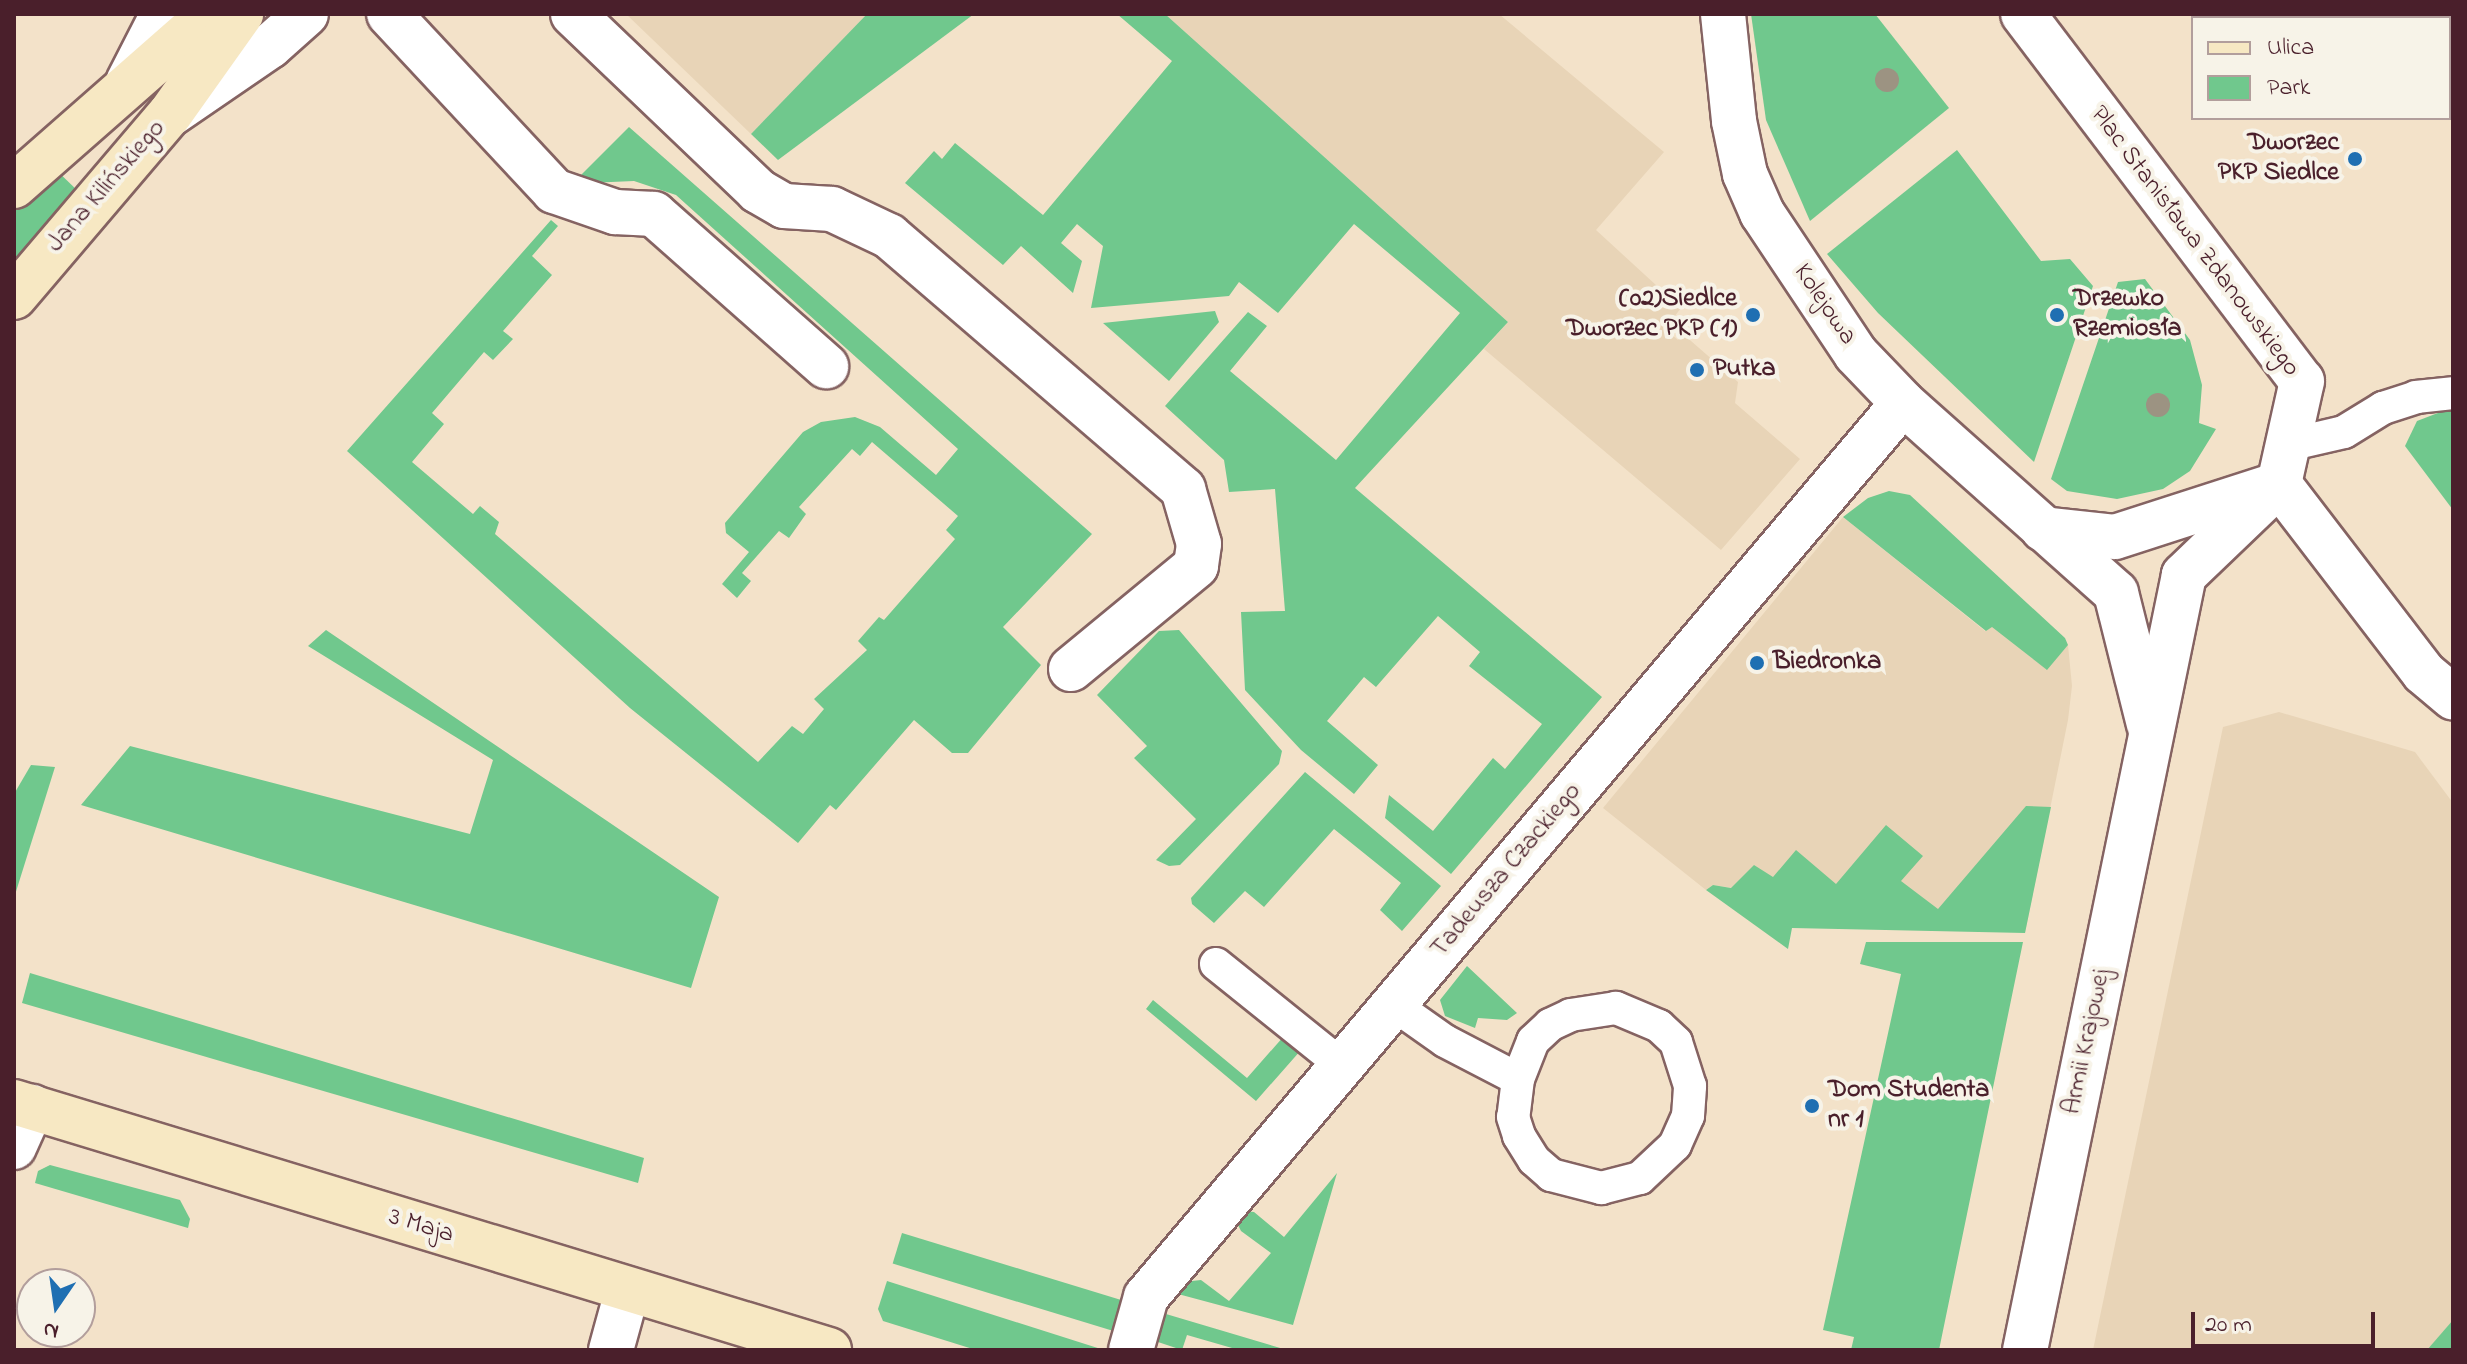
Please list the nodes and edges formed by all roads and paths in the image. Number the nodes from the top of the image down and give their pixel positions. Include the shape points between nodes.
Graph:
1 (163, 14) edge
2 (210, 14) edge
3 (241, 14) edge
4 (306, 14) edge
5 (389, 14) edge
6 (573, 14) edge
7 (1723, 14) edge
8 (2023, 14) edge
9 (128, 82) junction
10 (170, 114) junction
11 (14, 186) edge
12 (14, 297) edge
13 (826, 366) dead end
14 (2453, 393) edge
15 (1903, 403) junction
16 (2283, 465) junction
17 (2043, 529) junction
18 (1071, 669) dead end
19 (2453, 697) edge
20 (2151, 734) junction
21 (1216, 964) dead end
22 (1394, 1005) junction
23 (1343, 1066) junction
24 (1518, 1079) junction
25 (23, 1104) edge
26 (14, 1147) edge
27 (627, 1292) junction
28 (611, 1350) edge
29 (829, 1350) edge
30 (1131, 1350) edge
31 (2025, 1350) edge

1 - 9 street, Jana Kilińskiego
2 - 9 main road, Jana Kilińskiego
3 - 10 main road, Jana Kilińskiego
4 - 10 street, Jana Kilińskiego via 270,46
5 - 13 street via 554,191 615,212 654,214
6 - 18 street via 758,191 784,206 832,209 889,236 1183,489 1199,544 1196,566
7 - 15 street, Kolejowa via 1734,121 1745,174 1762,213 1856,354
8 - 16 street, Plac Stanisława Zdanowskiego via 2302,381
9 - 11 main road, Jana Kilińskiego
10 - 12 main road, Jana Kilińskiego
14 - 16 lane via 2383,408
15 - 17 street, Kolejowa
15 - 22 street, Tadeusza Czackiego
16 - 17 street via 2115,537
16 - 19 street via 2424,673
16 - 20 street via 2184,575
17 - 20 street, Kolejowa via 2116,593
20 - 31 street, Armii Krajowej
21 - 23 lane
22 - 23 street, Tadeusza Czackiego
22 - 24 lane via 1445,1041
23 - 30 street, Tadeusza Czackiego via 1146,1297
24 - 24 lane via 1513,1117 1534,1160 1551,1175 1601,1188 1640,1178 1658,1165 1675,1145 1688,1116 1690,1086 1676,1042 1659,1026 1616,1008 1571,1015 1550,1025 1533,1041
25 - 26 street
25 - 27 main road, 3 Maja
27 - 28 street
27 - 29 main road, 3 Maja

